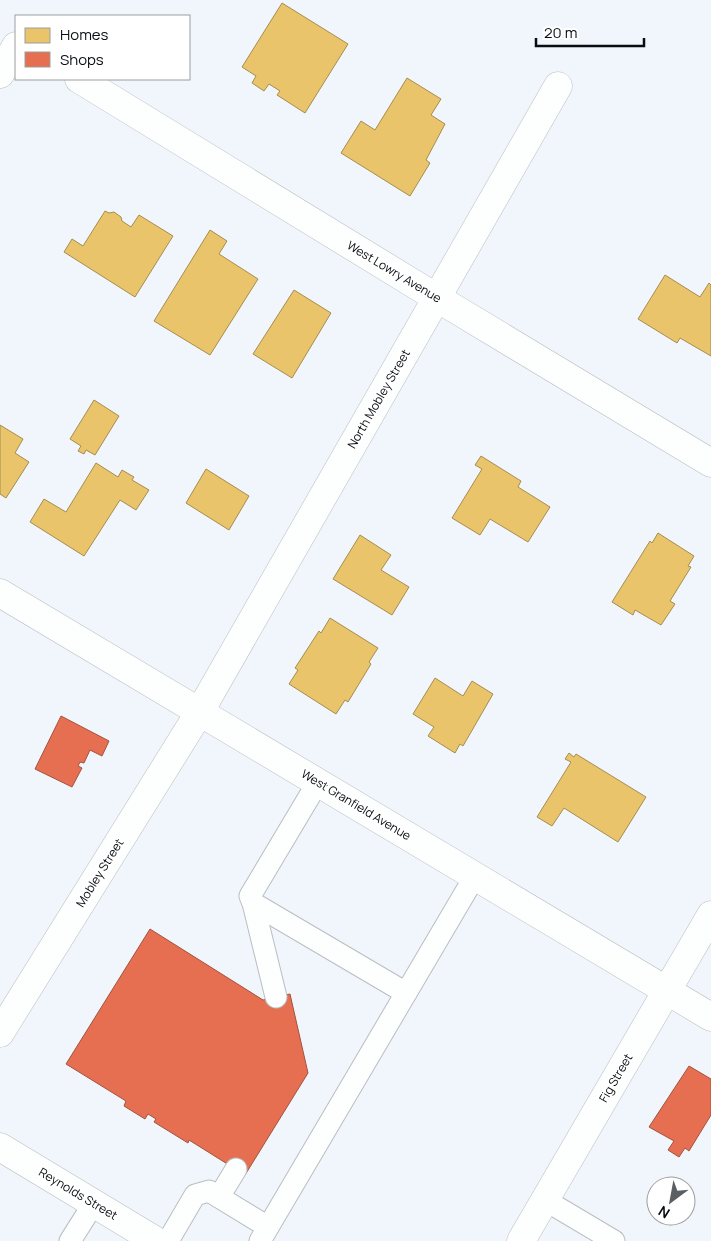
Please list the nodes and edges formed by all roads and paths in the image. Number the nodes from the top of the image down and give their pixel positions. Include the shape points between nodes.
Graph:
1 (0, 31) edge
2 (15, 40) edge
3 (15, 48) edge
4 (0, 74) edge
5 (80, 80) edge
6 (558, 86) dead end
7 (436, 298) junction
8 (711, 463) edge
9 (0, 593) edge
10 (199, 713) junction
11 (318, 782) junction
12 (475, 876) junction
13 (253, 903) junction
14 (711, 915) edge
15 (667, 990) junction
16 (406, 993) junction
17 (276, 997) dead end
18 (711, 1017) edge
19 (0, 1033) edge
20 (0, 1148) edge
21 (236, 1169) dead end
22 (219, 1197) junction
23 (545, 1200) junction
24 (94, 1203) junction
25 (264, 1234) edge
26 (70, 1241) edge
27 (156, 1241) edge
28 (168, 1241) edge
29 (521, 1241) edge
30 (614, 1241) edge

1 - 2 street
3 - 4 street
5 - 7 street, West Lowry Avenue
6 - 7 street, North Mobley Street
7 - 8 street, West Lowry Avenue
7 - 10 street, North Mobley Street
9 - 10 street, West Granfield Avenue
10 - 11 street, West Granfield Avenue
10 - 19 street, Mobley Street
11 - 12 street, West Granfield Avenue
11 - 13 lane via 250,896
12 - 15 street, West Granfield Avenue
12 - 16 lane
13 - 16 lane
13 - 17 lane
14 - 15 street, Fig Street
15 - 18 street, West Granfield Avenue
15 - 23 street, Fig Street
16 - 25 lane
20 - 24 street, Reynolds Street
21 - 22 lane
22 - 25 lane
22 - 28 lane via 209,1191 195,1195
23 - 29 street, Fig Street
23 - 30 lane
24 - 26 lane
24 - 27 street, Reynolds Street

